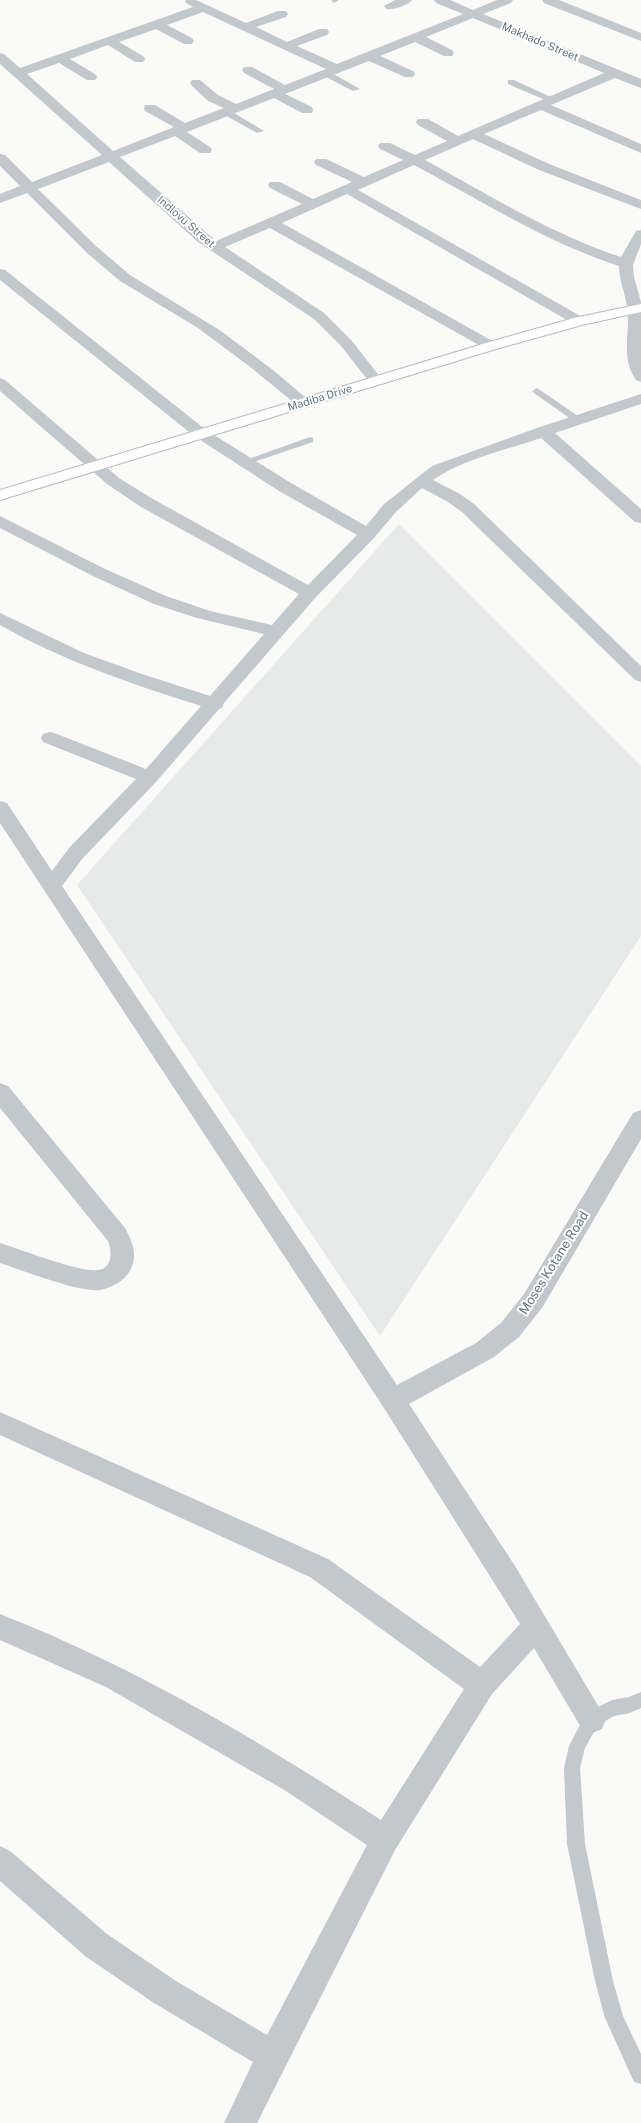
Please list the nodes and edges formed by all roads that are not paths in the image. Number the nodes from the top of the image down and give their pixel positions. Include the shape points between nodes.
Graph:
1 (186, 0) edge
2 (406, 0) edge
3 (440, 0) edge
4 (507, 0) edge
5 (548, 0) edge
6 (390, 6) dead end
7 (203, 8) junction
8 (282, 14) dead end
9 (472, 14) junction
10 (156, 24) junction
11 (245, 26) junction
12 (323, 32) dead end
13 (415, 37) junction
14 (641, 37) edge
15 (110, 41) junction
16 (188, 41) dead end
17 (287, 46) junction
18 (448, 53) dead end
19 (369, 56) junction
20 (0, 57) edge
21 (60, 58) junction
22 (139, 59) dead end
23 (248, 70) dead end
24 (331, 71) junction
25 (18, 73) junction
26 (615, 73) junction
27 (409, 74) dead end
28 (91, 77) dead end
29 (511, 82) dead end
30 (196, 83) dead end
31 (641, 84) edge
32 (356, 89) dead end
33 (279, 91) junction
34 (553, 100) junction
35 (540, 105) junction
36 (150, 108) dead end
37 (231, 110) junction
38 (307, 110) dead end
39 (423, 122) dead end
40 (180, 130) junction
41 (260, 131) dead end
42 (474, 135) junction
43 (458, 142) junction
44 (385, 146) dead end
45 (641, 149) edge
46 (206, 150) dead end
47 (112, 157) junction
48 (0, 158) edge
49 (416, 159) junction
50 (321, 162) dead end
51 (363, 182) junction
52 (275, 184) dead end
53 (29, 188) junction
54 (347, 189) junction
55 (0, 199) edge
56 (313, 204) junction
57 (641, 205) edge
58 (270, 222) junction
59 (641, 234) edge
60 (214, 247) junction
61 (626, 264) junction
62 (0, 273) edge
63 (638, 308) edge
64 (579, 320) junction
65 (491, 346) junction
66 (641, 377) edge
67 (376, 380) junction
68 (0, 383) edge
69 (537, 391) dead end
70 (641, 399) edge
71 (304, 403) junction
72 (578, 420) junction
73 (543, 431) junction
74 (200, 433) junction
75 (310, 440) dead end
76 (245, 462) junction
77 (96, 466) junction
78 (421, 480) junction
79 (0, 495) edge
80 (641, 518) edge
81 (0, 521) edge
82 (368, 534) junction
83 (310, 593) junction
84 (0, 618) edge
85 (277, 632) junction
86 (641, 676) edge
87 (215, 704) junction
88 (50, 738) dead end
89 (149, 777) junction
90 (0, 808) edge
91 (52, 885) junction
92 (1, 1095) edge
93 (641, 1119) edge
94 (0, 1252) edge
95 (393, 1400) junction
96 (0, 1423) edge
97 (536, 1626) junction
98 (0, 1627) edge
99 (482, 1685) junction
100 (641, 1700) edge
101 (592, 1718) junction
102 (385, 1840) junction
103 (0, 1861) edge
104 (273, 2056) junction
105 (641, 2075) edge
106 (240, 2123) edge

1 - 7 street
2 - 6 street
3 - 9 street, Makhado Street
4 - 9 street
5 - 14 street
7 - 10 street
7 - 11 street
8 - 11 street
9 - 13 street
9 - 26 street, Makhado Street
10 - 15 street
10 - 16 street
11 - 17 street
12 - 17 street
13 - 18 street
13 - 19 street
15 - 21 street
15 - 22 street
17 - 24 street
19 - 24 street
19 - 27 street
20 - 25 street, Indlovu Street
21 - 25 street
21 - 28 street
23 - 33 street
24 - 32 lane
24 - 33 street
25 - 47 street, Indlovu Street
26 - 31 street, Makhado Street
26 - 34 street
29 - 34 lane
30 - 37 street
33 - 37 street
33 - 38 street
34 - 35 street
35 - 42 street
35 - 45 street
36 - 40 street
37 - 40 street
37 - 41 lane
39 - 43 street
40 - 46 street
40 - 47 street
42 - 43 street
42 - 57 street via 544,167
43 - 49 street
44 - 49 street
47 - 53 street
47 - 60 street, Indlovu Street
48 - 53 street
49 - 51 street
49 - 61 street via 479,197 571,244
50 - 51 street
51 - 54 street
52 - 56 street
53 - 55 street
53 - 71 street via 124,276 202,324
54 - 56 street
54 - 64 street
56 - 58 street
58 - 60 street
58 - 65 street
59 - 61 street via 630,251
60 - 67 street, Indlovu Street via 279,287 319,316 346,343
61 - 63 street via 628,284
62 - 74 street
63 - 64 street, Madiba Drive
63 - 66 street via 634,346 636,368
64 - 65 street, Madiba Drive
65 - 67 street, Madiba Drive
67 - 71 street, Madiba Drive
68 - 77 street
69 - 72 lane
70 - 72 street
71 - 74 street, Madiba Drive
72 - 73 street
73 - 78 street via 438,469
73 - 80 street
74 - 76 street
74 - 77 street, Madiba Drive
75 - 76 lane
76 - 82 street
77 - 79 street, Madiba Drive
77 - 83 street via 113,481 147,503
78 - 82 street via 390,508
78 - 86 street via 468,508
81 - 85 street via 100,574 161,600 220,619
82 - 83 street
83 - 85 street
84 - 87 street via 72,655
85 - 87 street
87 - 89 street
88 - 89 street
89 - 91 street via 76,853
90 - 91 street
91 - 95 street
92 - 94 street via 117,1236 124,1250 122,1263 113,1274 99,1280 78,1277
93 - 95 street, Moses Kotane Road via 533,1301 510,1330 485,1350
95 - 97 street
96 - 99 street via 319,1568
97 - 99 street
97 - 101 street
98 - 102 street via 122,1682 296,1781
99 - 102 street
100 - 101 lane via 612,1708
101 - 105 lane via 577,1746 572,1768 576,1844 614,2018
102 - 104 street
103 - 104 street via 96,1945 165,1992
104 - 106 street

